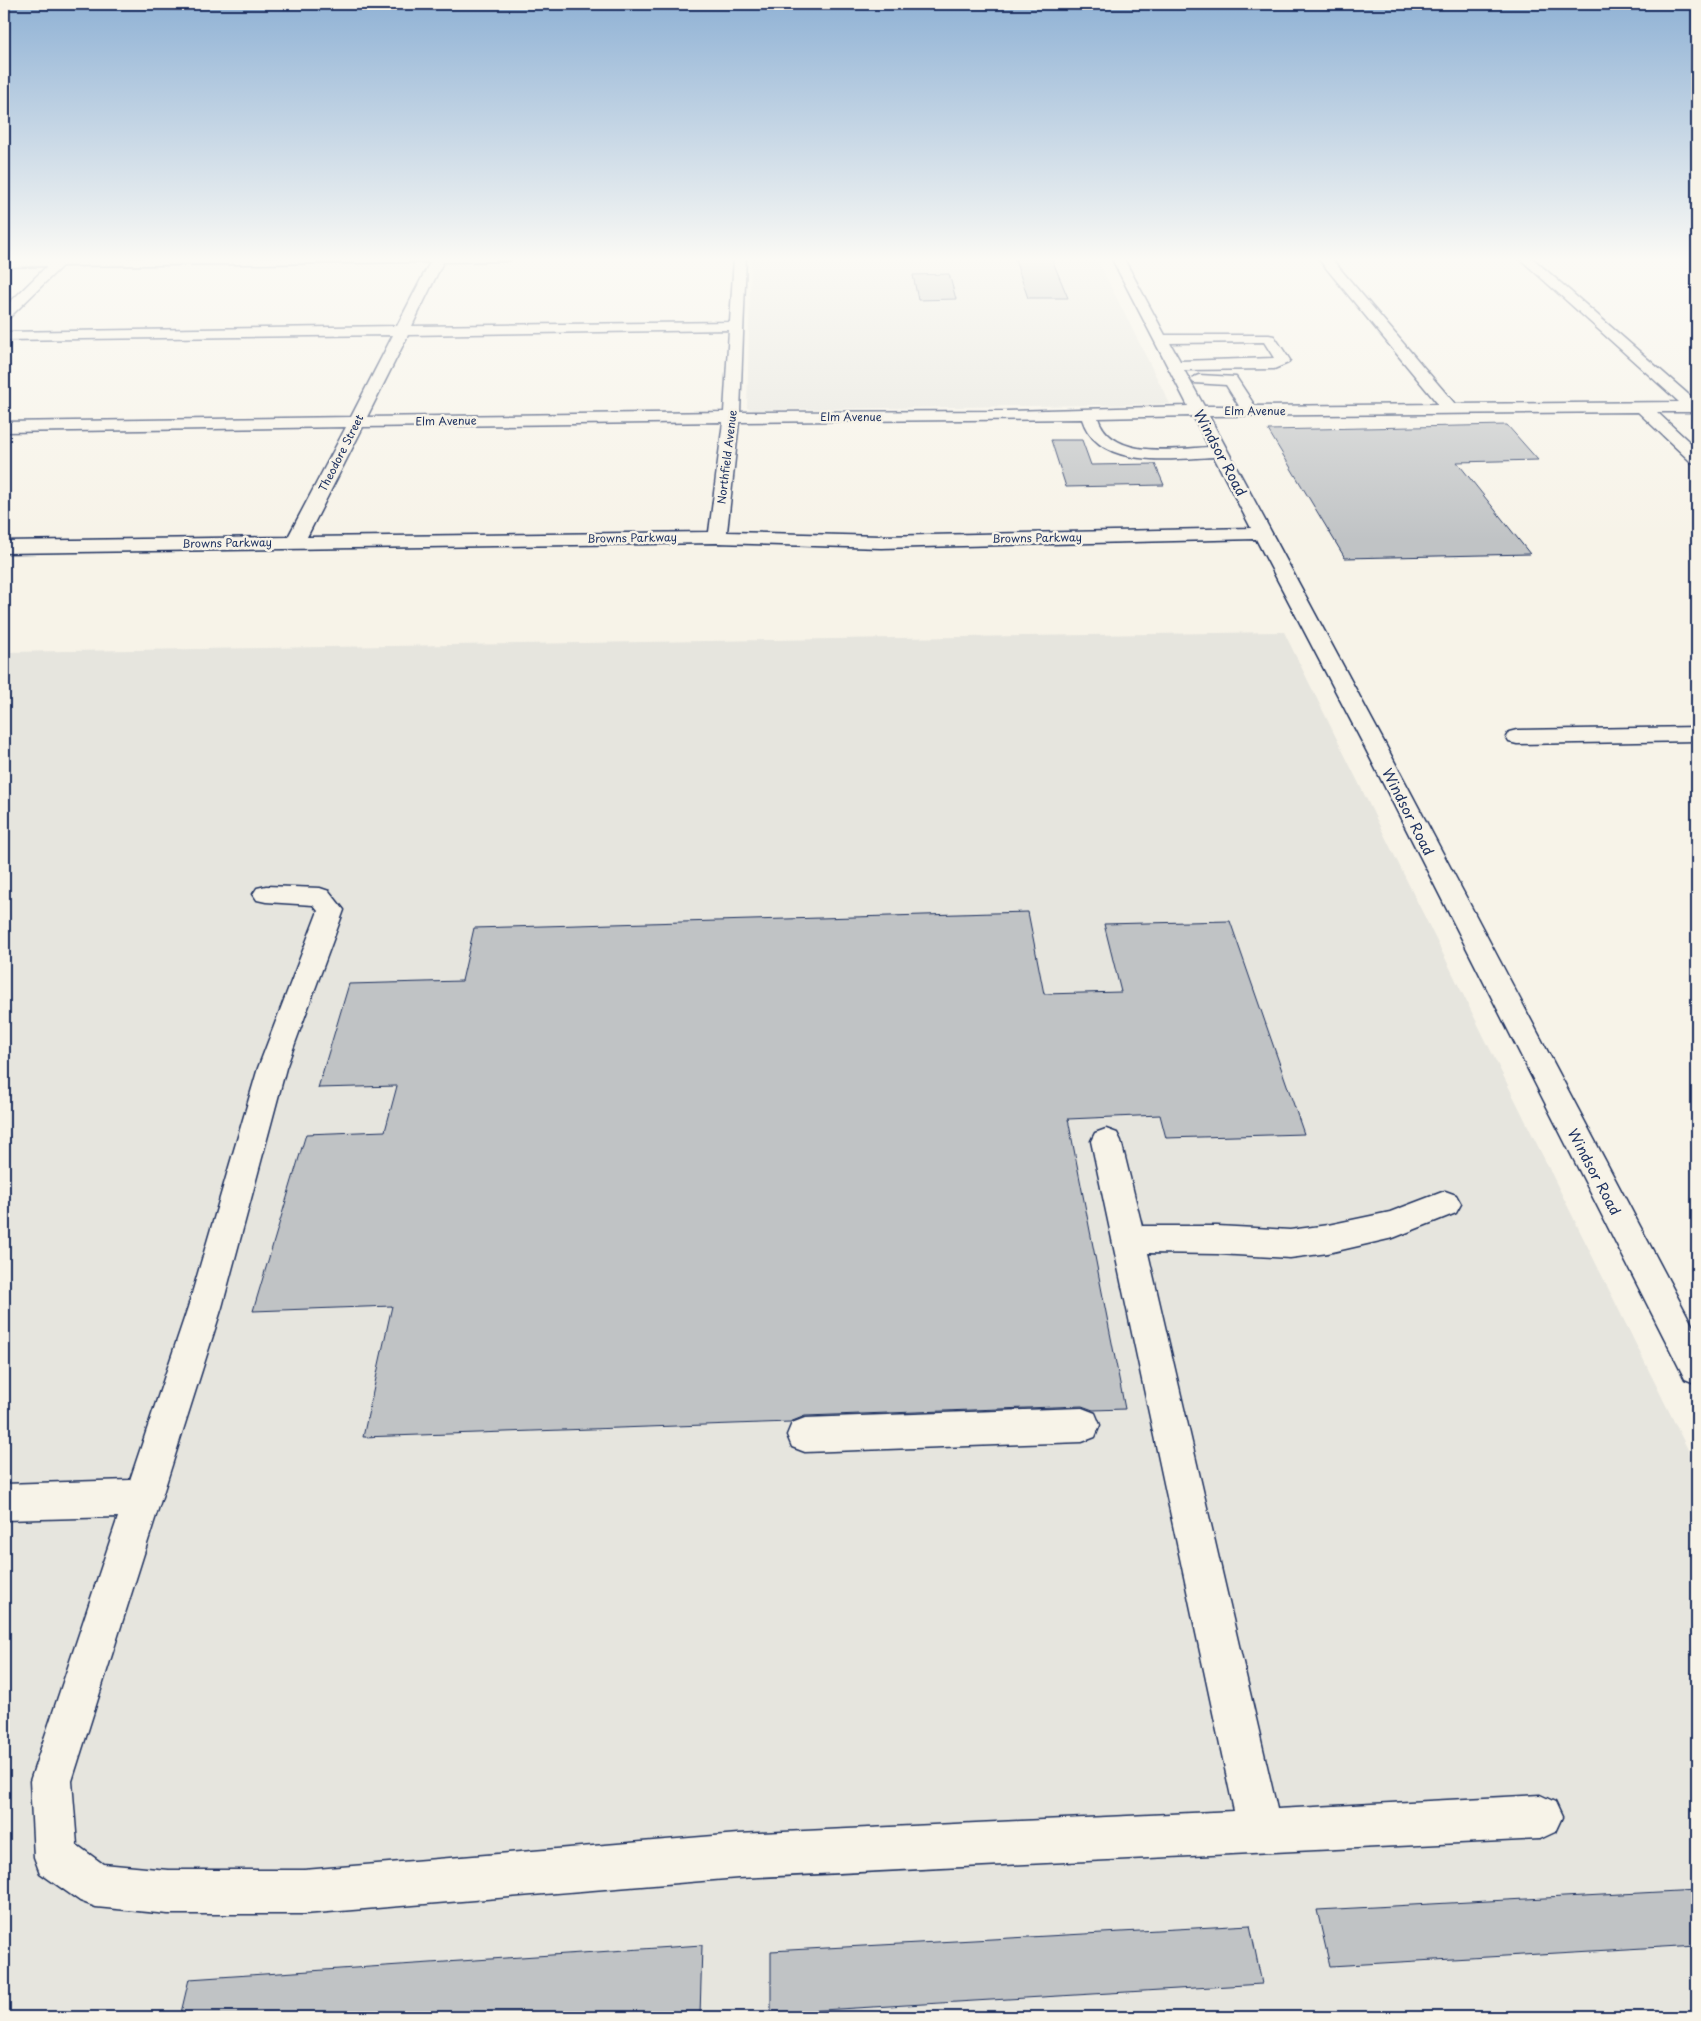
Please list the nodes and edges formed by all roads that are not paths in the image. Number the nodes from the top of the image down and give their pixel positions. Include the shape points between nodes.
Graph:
1 (391, 351) edge
2 (736, 351) edge
3 (1166, 351) edge
4 (1277, 351) edge
5 (1402, 351) edge
6 (1632, 351) edge
7 (1174, 366) junction
8 (1272, 374) dead end
9 (1235, 387) junction
10 (1189, 395) junction
11 (1696, 407) edge
12 (1643, 408) junction
13 (1451, 410) junction
14 (1250, 411) junction
15 (1088, 414) junction
16 (732, 417) junction
17 (357, 422) junction
18 (4, 427) edge
19 (1219, 452) junction
20 (1697, 458) edge
21 (1261, 533) junction
22 (717, 537) junction
23 (296, 542) junction
24 (4, 546) edge
25 (1697, 734) edge
26 (1517, 737) dead end
27 (266, 894) dead end
28 (1106, 1141) dead end
29 (1445, 1204) dead end
30 (1129, 1239) junction
31 (1697, 1368) edge
32 (1082, 1425) dead end
33 (805, 1435) dead end
34 (143, 1498) junction
35 (4, 1502) edge
36 (1540, 1817) dead end
37 (1260, 1831) junction

1 - 17 street, Theodore Street
2 - 16 street, Northfield Avenue
3 - 7 street, Windsor Road
4 - 7 street via 1283,360 1274,364
5 - 13 street
6 - 11 street
7 - 10 street, Windsor Road
8 - 9 street via 1237,375
9 - 10 street
9 - 14 street
10 - 14 street, Elm Avenue
10 - 15 street, Elm Avenue
10 - 19 street, Windsor Road
11 - 12 street, Elm Avenue
12 - 13 street, Elm Avenue
12 - 20 street
13 - 14 street, Elm Avenue
15 - 16 street, Elm Avenue
15 - 19 street via 1095,432 1121,450 1140,453
16 - 17 street, Elm Avenue
16 - 22 street, Northfield Avenue
17 - 18 street, Elm Avenue
17 - 23 street, Theodore Street
19 - 21 street, Windsor Road
21 - 22 street, Browns Parkway via 881,542
21 - 31 street, Windsor Road via 1372,740
22 - 23 street, Browns Parkway
23 - 24 street, Browns Parkway
25 - 26 street
27 - 34 street via 320,897 332,910 272,1068 205,1307
28 - 30 street
29 - 30 street via 1393,1226 1290,1244
30 - 37 street
32 - 33 street
34 - 35 street
34 - 37 street via 51,1781 56,1857 96,1885 168,1892 304,1892 738,1856
36 - 37 street

